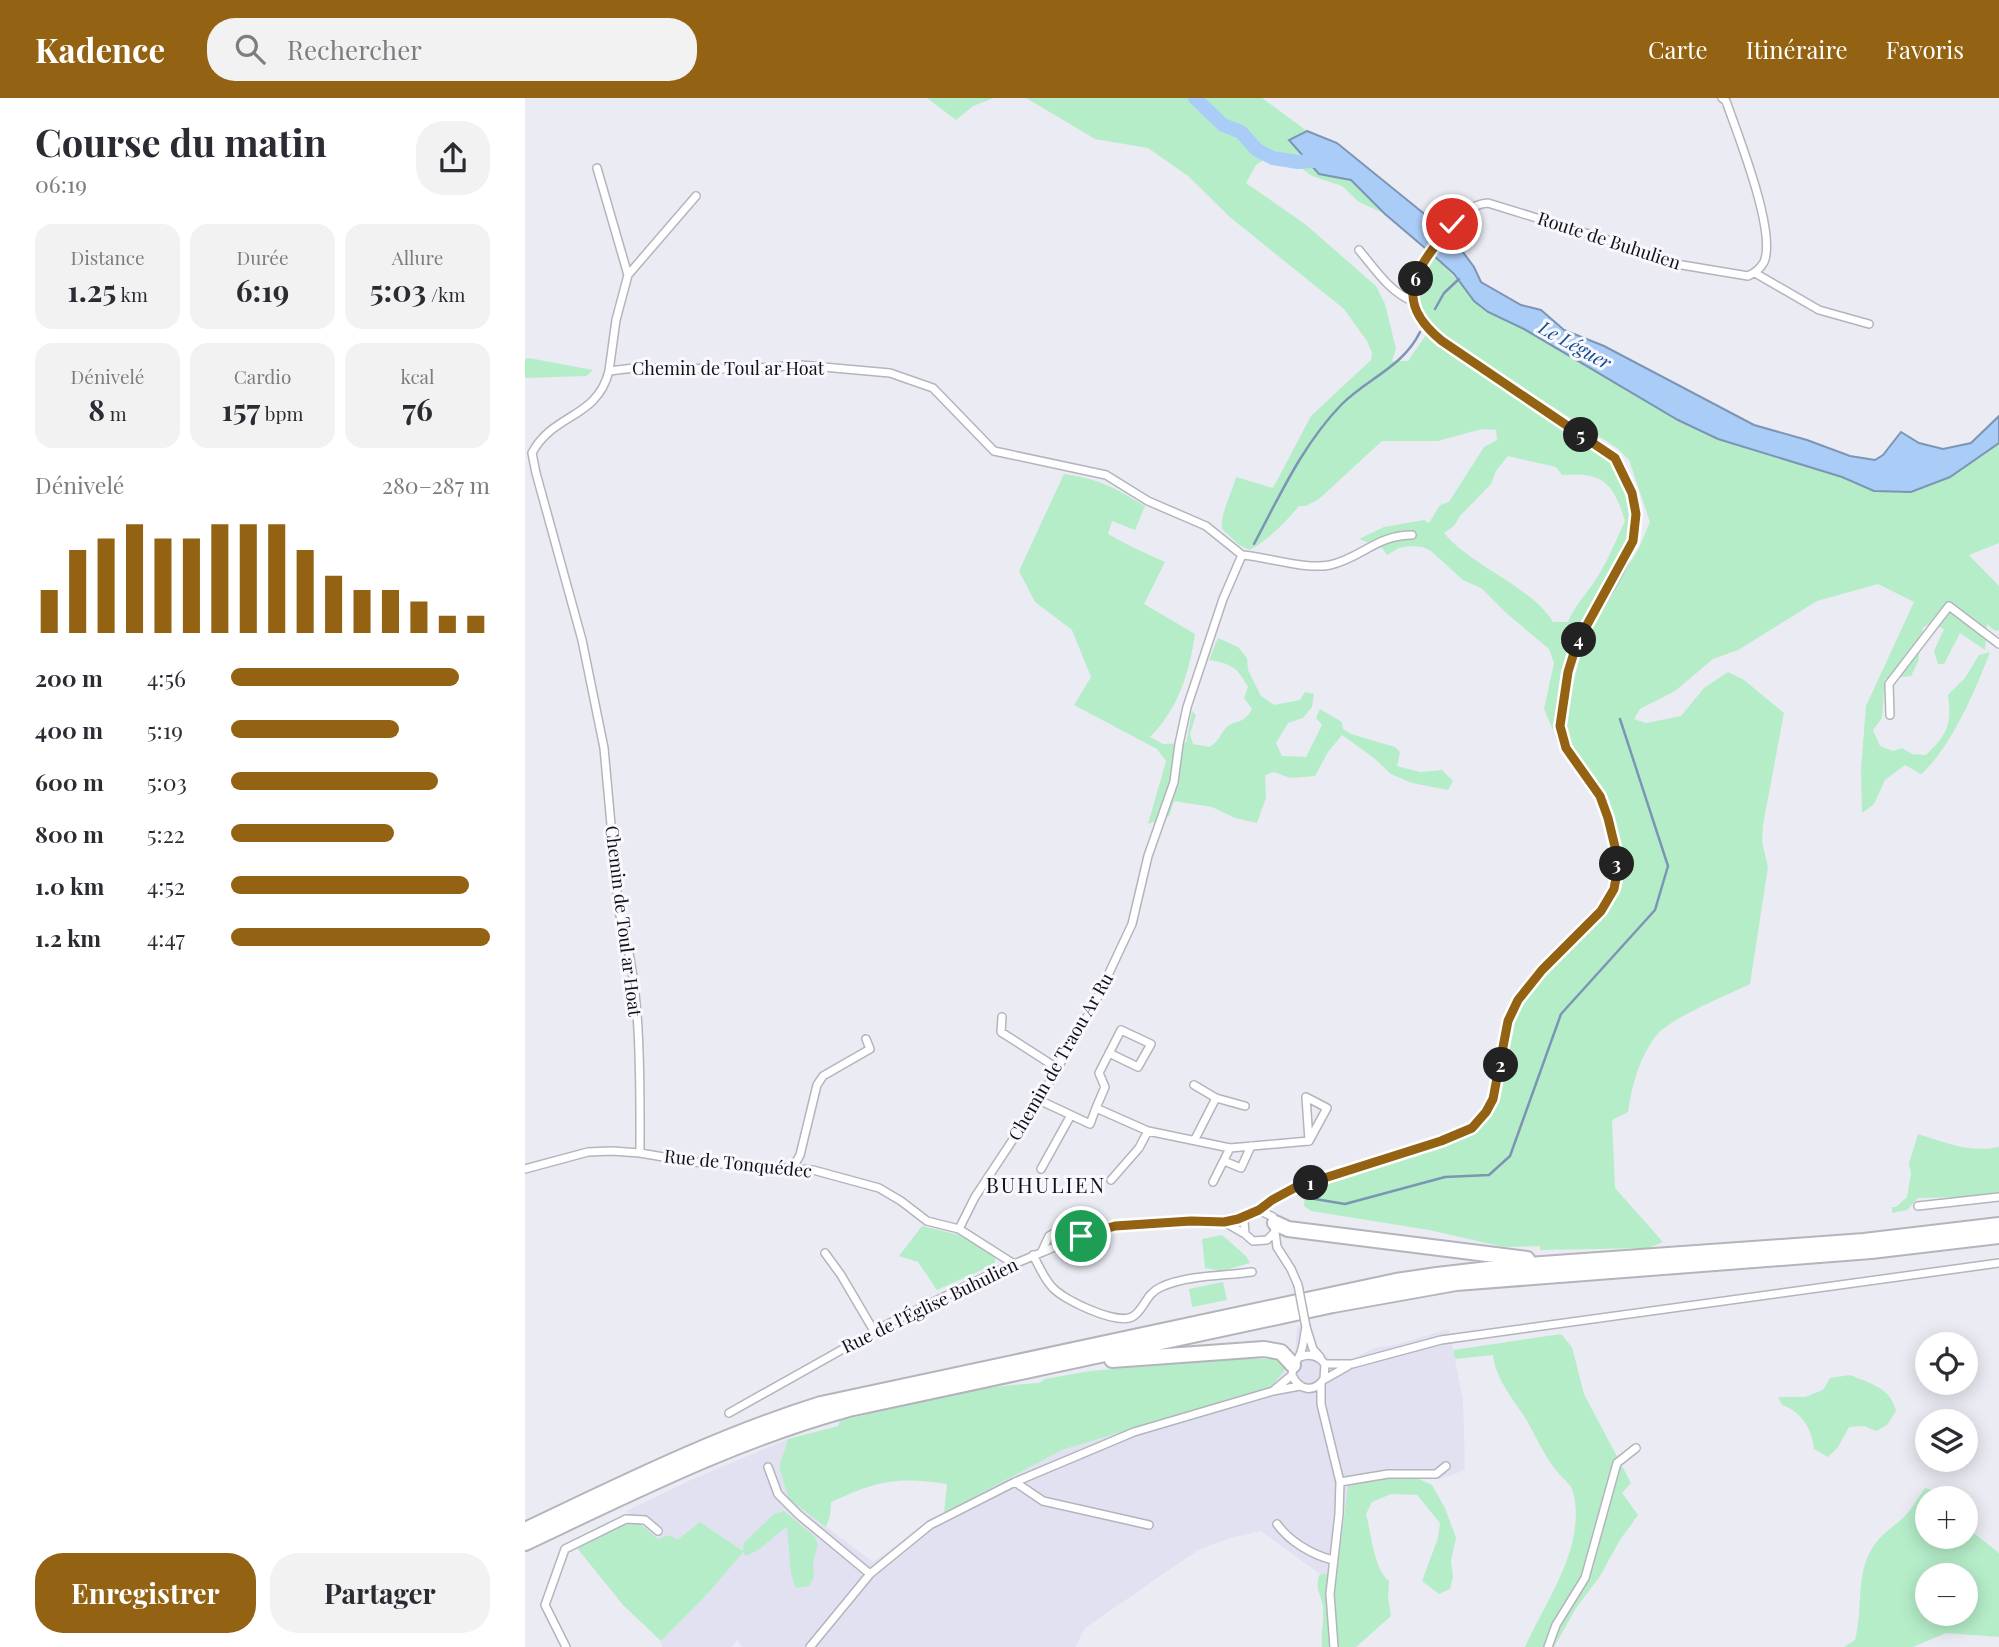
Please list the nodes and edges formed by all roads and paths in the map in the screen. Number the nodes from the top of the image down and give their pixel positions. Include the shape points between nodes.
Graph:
1 (1726, 99) edge
2 (597, 169) dead end
3 (696, 196) dead end
4 (1359, 250) dead end
5 (1755, 273) junction
6 (628, 275) junction
7 (1412, 301) junction
8 (1869, 324) dead end
9 (609, 371) junction
10 (1412, 535) dead end
11 (1242, 555) junction
12 (1999, 644) edge
13 (1890, 715) dead end
14 (1002, 1017) dead end
15 (866, 1039) dead end
16 (1109, 1053) junction
17 (1058, 1068) junction
18 (1194, 1085) dead end
19 (1216, 1098) junction
20 (1039, 1100) junction
21 (1245, 1106) dead end
22 (1097, 1108) junction
23 (1071, 1115) junction
24 (1148, 1131) junction
25 (1195, 1139) junction
26 (1309, 1141) junction
27 (1251, 1146) junction
28 (1230, 1148) junction
29 (640, 1153) junction
30 (1224, 1161) junction
31 (525, 1169) edge
32 (786, 1169) junction
33 (1041, 1169) dead end
34 (1111, 1180) dead end
35 (1213, 1182) dead end
36 (1279, 1195) junction
37 (1999, 1197) edge
38 (1918, 1206) dead end
39 (1259, 1210) junction
40 (1249, 1213) junction
41 (1224, 1222) junction
42 (1274, 1224) junction
43 (1999, 1225) edge
44 (1063, 1228) dead end
45 (959, 1229) junction
46 (1245, 1234) junction
47 (1999, 1236) edge
48 (1258, 1242) junction
49 (1042, 1251) junction
50 (825, 1253) dead end
51 (1280, 1254) junction
52 (1033, 1255) junction
53 (1553, 1263) junction
54 (1999, 1263) edge
55 (1014, 1264) junction
56 (1252, 1272) dead end
57 (1305, 1327) junction
58 (874, 1331) junction
59 (1323, 1362) junction
60 (1058, 1364) junction
61 (1352, 1364) junction
62 (1295, 1366) junction
63 (1322, 1382) junction
64 (1303, 1388) junction
65 (1273, 1391) junction
66 (1321, 1405) junction
67 (729, 1413) dead end
68 (1636, 1448) dead end
69 (1446, 1466) dead end
70 (768, 1467) dead end
71 (1015, 1482) junction
72 (1340, 1482) junction
73 (1149, 1524) dead end
74 (1277, 1524) dead end
75 (525, 1530) edge
76 (658, 1531) dead end
77 (525, 1543) edge
78 (1333, 1560) junction
79 (870, 1574) junction
80 (566, 1647) edge
81 (810, 1647) edge
82 (1333, 1647) edge
83 (1548, 1647) edge

1 - 5 street via 1761,206 1765,261
2 - 6 street
3 - 6 street
4 - 7 street via 1386,282
5 - 7 street, Route de Buhulien via 1748,276 1670,264 1487,203 1473,206 1452,224 1426,258
5 - 8 street via 1819,310
6 - 9 street
7 - 36 street via 1422,323 1442,341 1615,458 1632,493 1636,514 1633,541 1577,643 1560,726 1571,758 1600,796 1616,851 1617,879 1601,911 1542,970 1512,1011 1496,1091 1481,1119 1459,1135
9 - 11 street, Chemin de Toul ar Hoat via 801,365 890,373 933,388 994,451 1106,475 1160,507 1206,526
9 - 29 street, Chemin de Toul ar Hoat via 593,403 544,435 532,453 582,640 604,748 619,912 640,1050
10 - 11 street via 1385,538 1346,560 1323,566
11 - 17 street, Chemin de Traou Ar Ru via 1188,707 1174,782 1147,856 1132,924
12 - 13 street via 1949,606 1889,684
14 - 17 street via 1001,1032
15 - 32 street via 870,1049 823,1076 800,1155
16 - 16 street via 1138,1067 1150,1044 1121,1030
16 - 22 street via 1099,1073 1105,1087
17 - 20 street, Chemin de Traou Ar Ru
18 - 19 street
19 - 21 street
19 - 25 street
20 - 23 street
20 - 45 street, Chemin de Traou Ar Ru
22 - 23 street via 1090,1124
22 - 24 street
23 - 33 street
24 - 25 street
24 - 34 street
25 - 28 street
26 - 26 street via 1327,1108 1306,1097 1308,1119
26 - 27 street
27 - 28 street
27 - 30 street via 1241,1168
28 - 30 street
29 - 31 street, Rue de Tonquédec via 588,1152
29 - 32 street, Rue de Tonquédec
30 - 35 street
32 - 45 street, Rue de Tonquédec via 813,1170 879,1188 927,1221
36 - 39 street
36 - 42 street via 1273,1207
37 - 38 street
39 - 40 street
39 - 42 street via 1269,1213
40 - 41 street, Rue de l'Église Buhulien
40 - 46 street
41 - 46 street, Rue de l'Église Buhulien
41 - 49 street, Rue de l'Église Buhulien via 1115,1226
42 - 48 street via 1267,1240
42 - 51 street
42 - 53 highway
43 - 53 highway via 1864,1241
44 - 49 street via 1049,1236
45 - 55 street, Rue de Tonquédec
46 - 48 street
47 - 60 highway via 1871,1251 1456,1283
48 - 51 street
49 - 52 street, Rue de l'Église Buhulien
50 - 58 street
51 - 57 street, bridge via 1297,1285
52 - 55 street, Rue de l'Église Buhulien
52 - 56 street via 1048,1282 1063,1296 1122,1318 1135,1315 1149,1294 1162,1286
53 - 75 highway via 1397,1281 821,1404 710,1444
54 - 61 street via 1441,1340
55 - 58 street, Rue de l'Église Buhulien
57 - 59 street
57 - 62 street
58 - 67 street, Rue de l'Église Buhulien
59 - 61 street
59 - 62 street via 1311,1355
59 - 63 street
60 - 62 highway via 1264,1349 1281,1352
60 - 77 highway via 849,1409 776,1430
61 - 63 street
62 - 64 street
62 - 65 street
63 - 64 street
63 - 66 street
64 - 65 street
64 - 66 street
65 - 71 street via 1134,1432
66 - 72 street
68 - 83 street via 1617,1463 1585,1578
69 - 72 street via 1436,1475 1388,1474
70 - 79 street via 778,1494
71 - 73 street via 1043,1501
71 - 79 street via 930,1525
72 - 78 street
74 - 78 street via 1319,1557
76 - 80 street via 645,1520 626,1519 565,1549 545,1605
78 - 82 street
79 - 81 street

